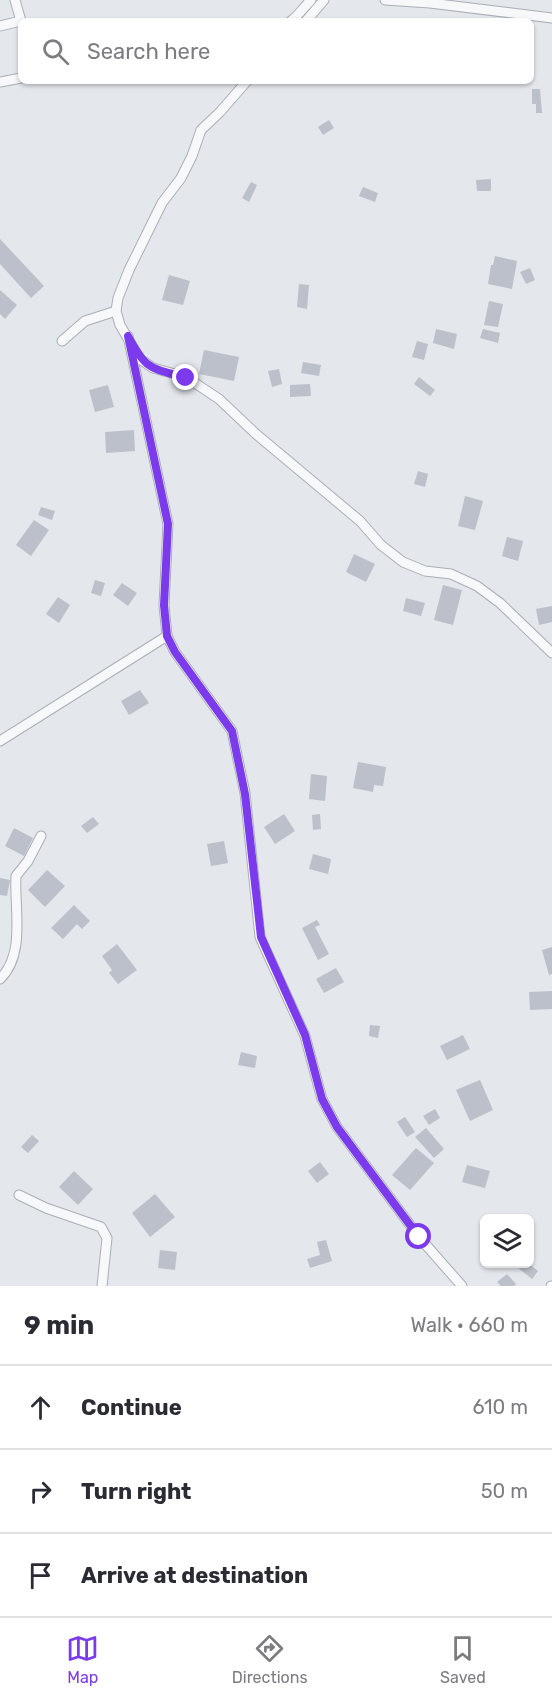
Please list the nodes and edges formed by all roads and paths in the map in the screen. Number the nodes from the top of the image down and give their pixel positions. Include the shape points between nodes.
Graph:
1 (15, 0) edge
2 (311, 0) edge
3 (324, 0) edge
4 (385, 0) edge
5 (20, 18) edge
6 (296, 18) edge
7 (309, 18) edge
8 (552, 18) edge
9 (18, 22) edge
10 (0, 26) edge
11 (18, 78) edge
12 (0, 81) edge
13 (244, 84) edge
14 (116, 311) junction
15 (128, 336) junction
16 (62, 341) dead end
17 (167, 636) junction
18 (552, 653) edge
19 (0, 741) edge
20 (42, 836) dead end
21 (0, 979) edge
22 (20, 1195) dead end
23 (102, 1286) edge
24 (462, 1286) edge

1 - 5 street
2 - 6 street
3 - 7 street
4 - 8 street
9 - 10 street
11 - 12 street
13 - 14 street via 201,130 192,156 162,203 129,270
14 - 15 street
14 - 16 street via 85,321
15 - 17 street via 168,524 164,605
15 - 18 street via 140,359 153,368 186,378 219,399 403,562 425,571 451,574 477,586
17 - 19 street
17 - 24 street via 232,731 245,794 261,937 305,1035 322,1099 337,1127 389,1197
20 - 21 street via 16,876 17,937 8,968
22 - 23 street via 101,1227 107,1238

